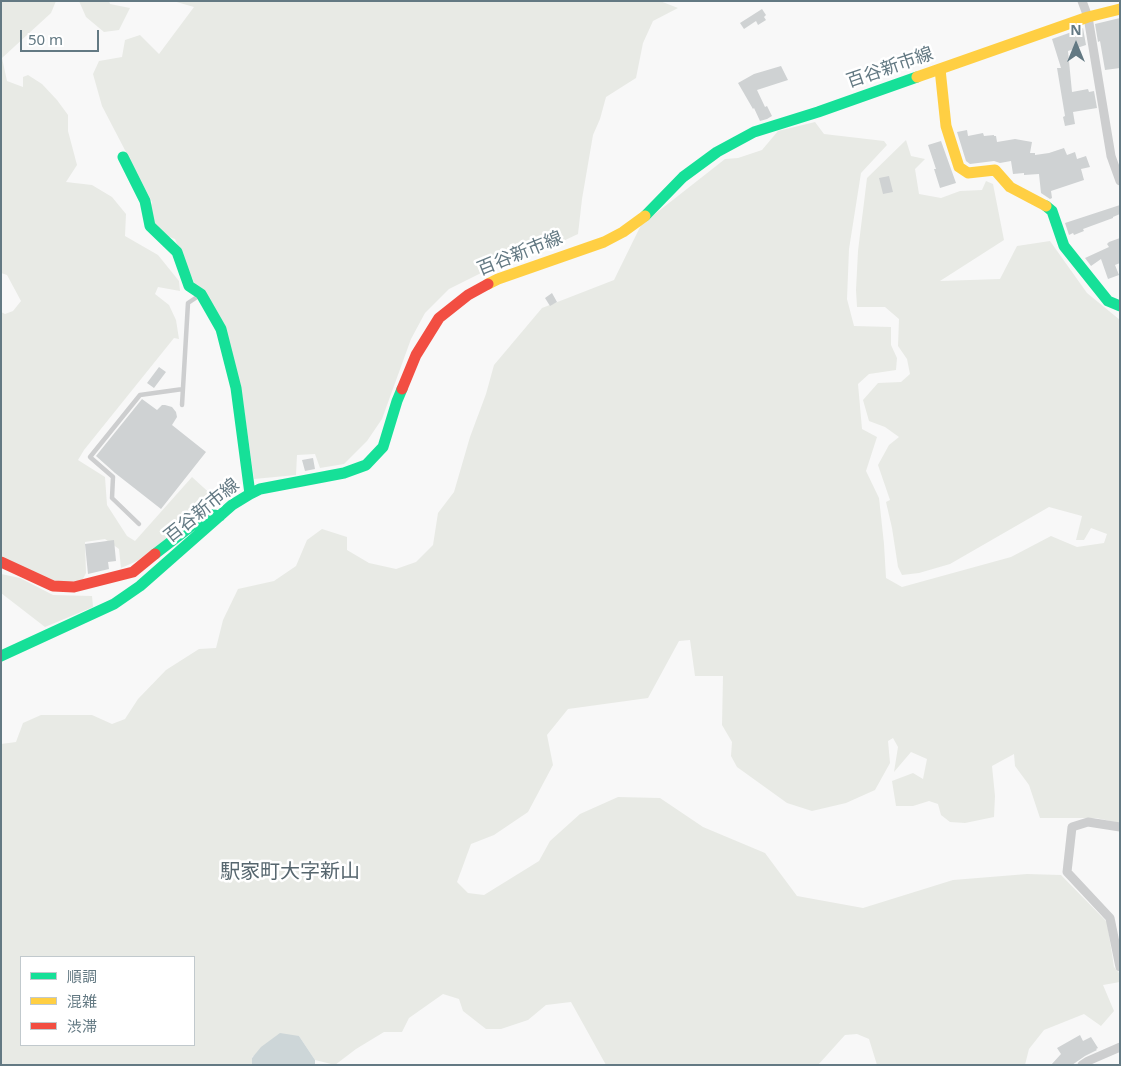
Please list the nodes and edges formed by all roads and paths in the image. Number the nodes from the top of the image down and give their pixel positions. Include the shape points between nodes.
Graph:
1 (1082, 1) edge
2 (1120, 8) edge
3 (1088, 18) junction
4 (940, 69) junction
5 (123, 157) dead end
6 (1120, 181) edge
7 (201, 294) junction
8 (1120, 306) edge
9 (183, 389) junction
10 (182, 405) dead end
11 (250, 494) junction
12 (220, 516) junction
13 (138, 524) dead end
14 (1, 562) edge
15 (1, 656) edge
16 (1120, 827) edge
17 (1120, 967) edge
18 (1120, 1047) edge
19 (1082, 1065) edge

1 - 3 street
2 - 3 main road, 百谷新市線
3 - 4 main road, 百谷新市線
3 - 6 street via 1111,156
4 - 8 main road via 946,126 959,167 968,173 995,170 1010,186 1052,211 1064,246 1108,301
4 - 11 main road, 百谷新市線 via 754,132 717,152 683,177 646,215 623,232 604,242 498,279 468,295 439,318 416,355 383,447 366,465
5 - 7 main road via 145,201 150,226 177,252 189,286
7 - 9 lane via 188,303
7 - 11 main road via 221,329 236,388
9 - 10 lane
9 - 13 lane via 140,395 90,457 113,477 112,498
11 - 12 main road, 百谷新市線
12 - 14 main road via 207,514 134,572 74,587 53,586
12 - 15 main road, 百谷新市線 via 140,586 114,604
16 - 17 street via 1088,822 1072,827 1067,872 1110,918
18 - 19 street

